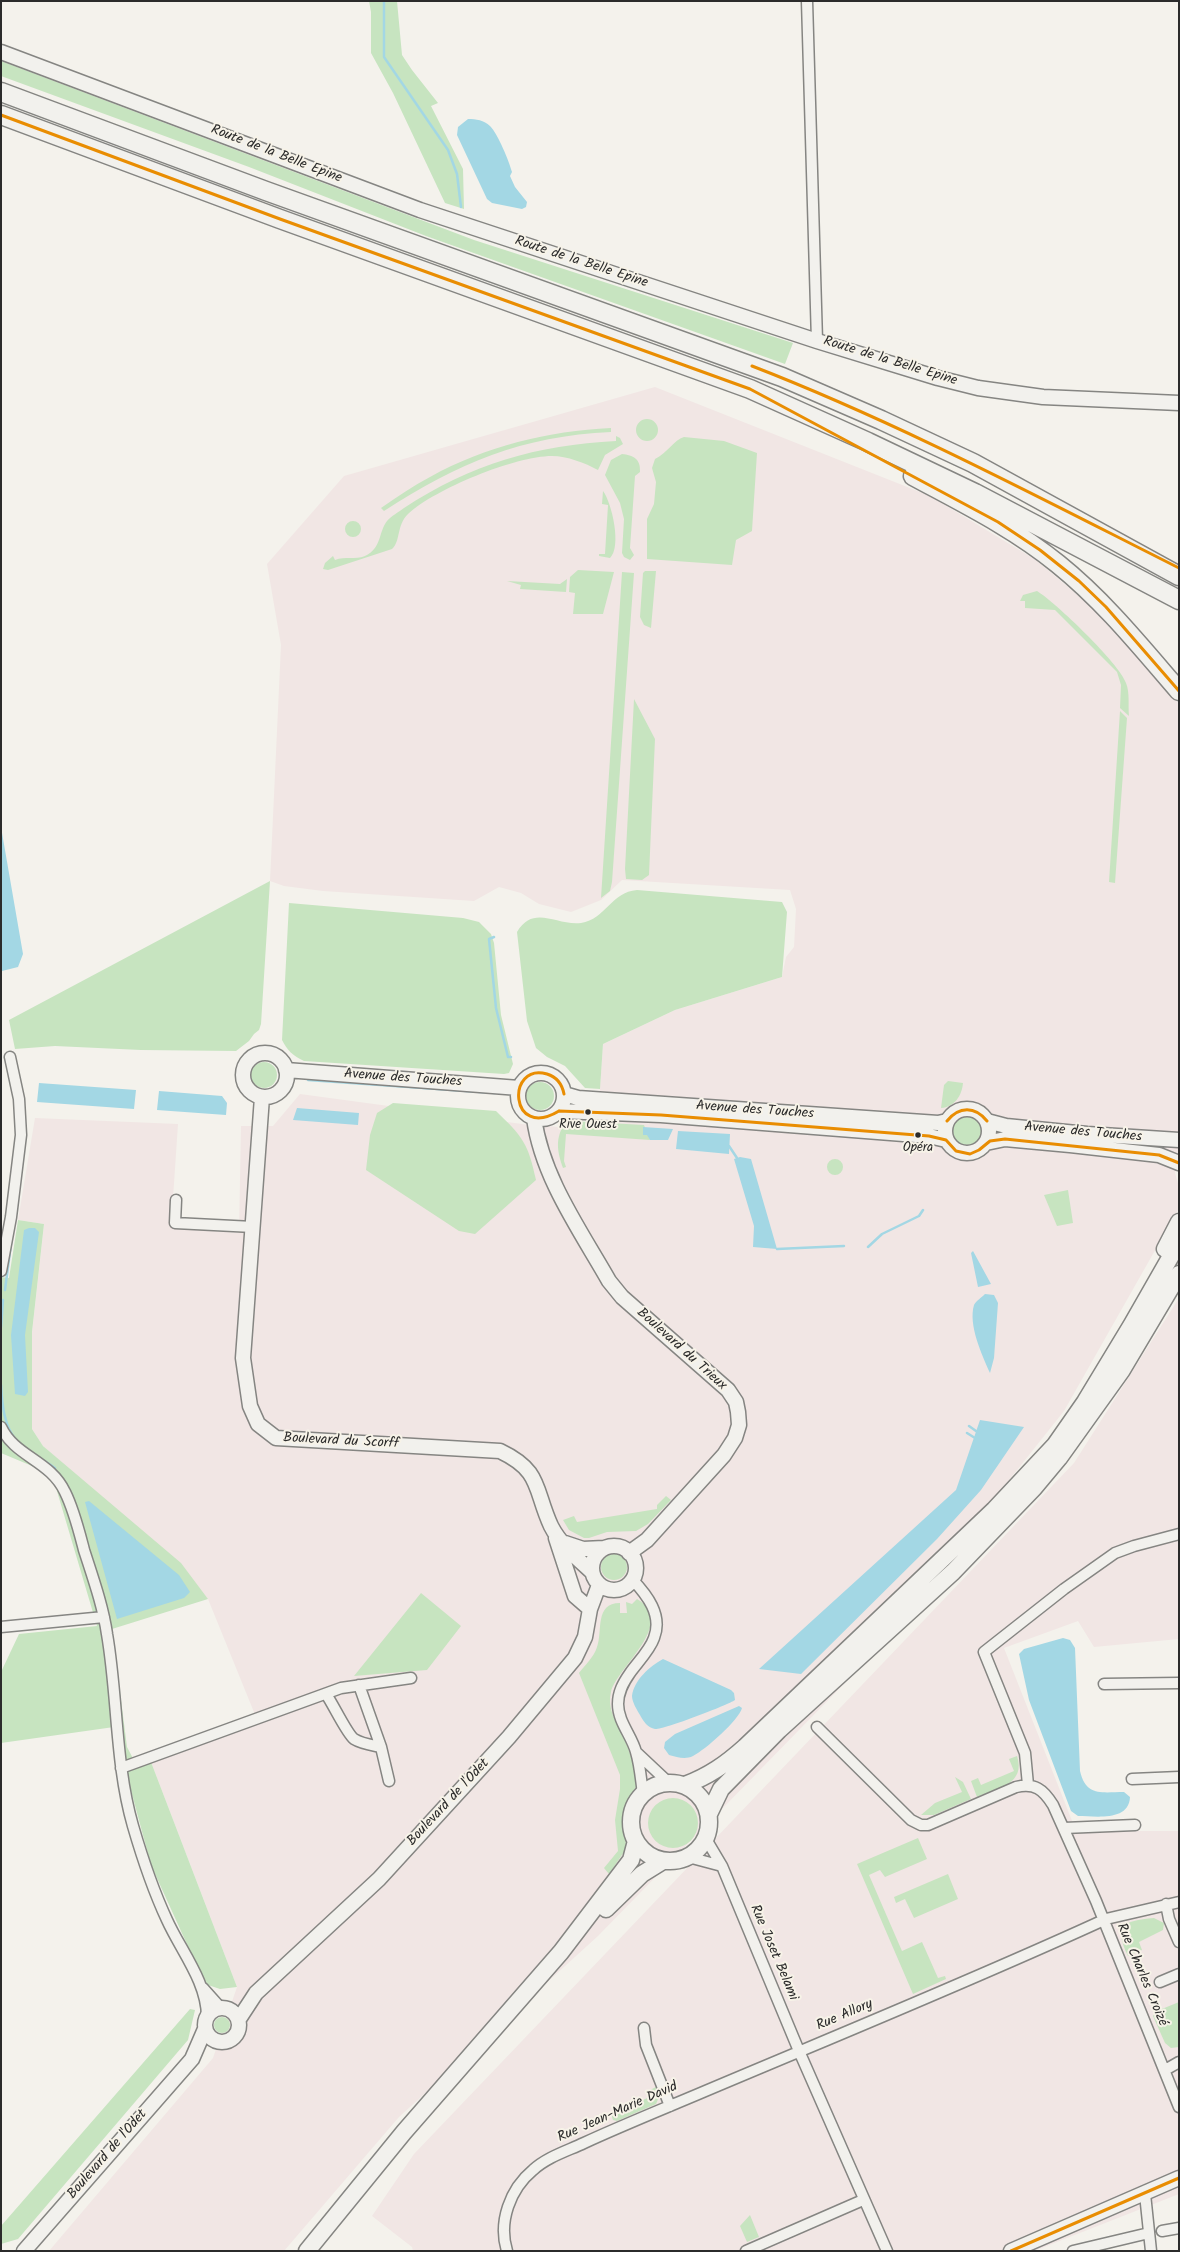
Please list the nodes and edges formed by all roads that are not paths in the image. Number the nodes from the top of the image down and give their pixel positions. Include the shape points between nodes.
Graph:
1 (807, 1) edge
2 (1, 52) edge
3 (1, 92) edge
4 (1, 115) edge
5 (817, 341) junction
6 (750, 389) junction
7 (1179, 403) edge
8 (1054, 506) junction
9 (1179, 568) edge
10 (1179, 576) edge
11 (1179, 600) edge
12 (1179, 692) edge
13 (10, 1057) dead end
14 (286, 1070) junction
15 (519, 1088) junction
16 (564, 1094) junction
17 (262, 1097) junction
18 (555, 1114) junction
19 (534, 1118) junction
20 (947, 1121) junction
21 (987, 1121) junction
22 (946, 1140) junction
23 (1179, 1140) edge
24 (986, 1143) junction
25 (541, 1153) junction
26 (1179, 1163) edge
27 (176, 1200) dead end
28 (1179, 1222) edge
29 (253, 1227) junction
30 (1179, 1242) edge
31 (1179, 1255) edge
32 (1, 1271) edge
33 (1179, 1274) edge
34 (1101, 1376) junction
35 (1099, 1400) junction
36 (1, 1427) edge
37 (1179, 1534) edge
38 (560, 1538) junction
39 (604, 1548) junction
40 (629, 1552) junction
41 (592, 1572) junction
42 (632, 1579) junction
43 (599, 1585) junction
44 (590, 1609) junction
45 (104, 1617) junction
46 (1, 1627) edge
47 (411, 1678) dead end
48 (1179, 1682) edge
49 (1104, 1684) dead end
50 (359, 1685) junction
51 (326, 1694) junction
52 (816, 1727) dead end
53 (381, 1746) junction
54 (636, 1752) junction
55 (121, 1768) junction
56 (1179, 1777) edge
57 (1132, 1778) dead end
58 (389, 1781) dead end
59 (677, 1784) junction
60 (1028, 1784) junction
61 (643, 1794) junction
62 (709, 1814) junction
63 (1135, 1825) dead end
64 (1064, 1828) junction
65 (706, 1839) junction
66 (636, 1841) junction
67 (688, 1857) junction
68 (663, 1861) junction
69 (722, 1866) junction
70 (1179, 1902) edge
71 (1166, 1904) junction
72 (1103, 1921) junction
73 (1179, 1942) edge
74 (562, 1952) junction
75 (1179, 1974) edge
76 (1160, 1982) dead end
77 (202, 1987) junction
78 (256, 1993) junction
79 (223, 2008) junction
80 (239, 2019) junction
81 (206, 2023) junction
82 (644, 2028) dead end
83 (218, 2042) junction
84 (799, 2051) junction
85 (192, 2059) junction
86 (1179, 2062) edge
87 (1165, 2070) junction
88 (670, 2106) junction
89 (1179, 2107) edge
90 (1179, 2178) edge
91 (1145, 2194) junction
92 (864, 2200) junction
93 (1179, 2228) edge
94 (1162, 2231) dead end
95 (1149, 2233) junction
96 (24, 2251) edge
97 (307, 2251) edge
98 (507, 2251) edge
99 (746, 2251) edge
100 (887, 2251) edge
101 (1011, 2251) edge
102 (1073, 2251) edge
103 (1151, 2251) edge

1 - 5 street
2 - 5 street, Route de la Belle Epine via 420,210
3 - 8 highway via 266,191 782,377 966,460
4 - 6 highway
5 - 7 street, Route de la Belle Epine via 938,378 1015,394
6 - 11 highway via 975,493
6 - 12 highway via 998,522 1036,547 1080,582 1105,607
8 - 9 highway
8 - 10 highway
13 - 32 street via 21,1134 11,1217
14 - 15 street, Avenue des Touches
14 - 17 street via 286,1081 280,1090
14 - 17 street via 279,1058 273,1054 261,1053 248,1060 243,1069 243,1081 251,1092
15 - 16 street via 527,1077 535,1073 544,1073 556,1078 562,1085
15 - 19 street via 517,1098 520,1107
16 - 18 street via 563,1103
16 - 20 street, Avenue des Touches via 578,1098 885,1120 938,1123
17 - 29 street, Boulevard du Scorff
18 - 19 street via 543,1119
18 - 22 street, Avenue des Touches via 668,1116 929,1136
18 - 25 street
19 - 25 street, Boulevard du Trieux
20 - 21 street via 955,1112 966,1109 977,1111
20 - 22 street via 944,1130
21 - 23 street, Avenue des Touches via 1006,1126 1080,1134
21 - 24 street via 990,1130
22 - 24 street via 954,1150 964,1153 975,1152
24 - 26 street, Avenue des Touches via 1005,1139 1070,1145 1159,1155
25 - 40 street, Boulevard du Trieux via 545,1166 609,1281 622,1297 728,1390 736,1402 739,1425 735,1438 724,1455 647,1540
27 - 29 street via 175,1223
28 - 34 main road via 1124,1323
29 - 38 street, Boulevard du Scorff via 243,1358 250,1406 258,1424 276,1438 500,1451 519,1460 533,1477 551,1526
30 - 34 main road
31 - 35 main road
33 - 35 main road via 1122,1370
34 - 59 main road via 1055,1445 994,1510 745,1747 705,1778
35 - 62 main road via 1059,1458 1030,1493 953,1572 779,1730 721,1789
36 - 45 street via 16,1447 51,1471 65,1492
37 - 60 street via 1115,1553 1064,1589 984,1652 1025,1753
38 - 39 street via 583,1549
38 - 41 street, Boulevard du Scorff
38 - 44 street via 557,1544 575,1596
39 - 40 street via 617,1546
39 - 41 street via 594,1558
40 - 42 street via 635,1565
41 - 43 street
42 - 43 street via 621,1589 613,1590
42 - 54 street via 647,1594 656,1619 654,1638 618,1694 622,1722
43 - 44 street, Boulevard de l'Odet
44 - 78 street, Boulevard de l'Odet via 585,1637 576,1658 509,1737 379,1879
45 - 46 street
45 - 55 street via 108,1634
47 - 50 street
48 - 49 street
50 - 51 street
50 - 53 street
51 - 53 street via 352,1738 362,1743
51 - 55 street
52 - 60 street via 911,1820 920,1825 928,1825
53 - 58 street
54 - 59 street
54 - 61 street
55 - 77 street via 133,1825 155,1891 170,1927
56 - 57 street
59 - 61 main road via 660,1784
59 - 62 main road via 702,1798
60 - 64 street, Rue Charles Croizé via 1046,1793
61 - 66 main road via 636,1803 631,1819
62 - 65 main road via 710,1824
63 - 64 street
64 - 72 street, Rue Charles Croizé
65 - 67 main road via 700,1848
65 - 69 street, Rue Joset Belami
66 - 68 main road via 649,1855
66 - 74 main road via 630,1860
67 - 68 main road
67 - 69 street
68 - 74 main road via 626,1887
69 - 84 street, Rue Joset Belami
70 - 71 street, Rue Allory
71 - 72 street, Rue Allory
71 - 73 street via 1169,1919
72 - 84 street, Rue Allory
72 - 87 street, Rue Charles Croizé
74 - 97 main road via 404,2132
75 - 76 street
77 - 79 street
77 - 81 street
78 - 79 street, Boulevard de l'Odet
78 - 80 street, Boulevard de l'Odet
79 - 80 street via 234,2012
79 - 81 street, Boulevard de l'Odet via 210,2012
80 - 83 street, Boulevard de l'Odet via 239,2028 235,2036 228,2041
81 - 83 street via 210,2037
81 - 85 street, Boulevard de l'Odet
82 - 88 street via 646,2045
83 - 85 street, Boulevard de l'Odet
84 - 88 street, Rue Jean-Marie David
84 - 92 street
85 - 96 street, Boulevard de l'Odet
86 - 87 street
87 - 89 street, Rue Charles Croizé
88 - 98 street, Rue Jean-Marie David via 548,2159 533,2170 521,2183 506,2211
90 - 91 street
91 - 95 street
91 - 101 street
92 - 99 street
92 - 100 street
93 - 94 street
95 - 102 street
95 - 103 street

